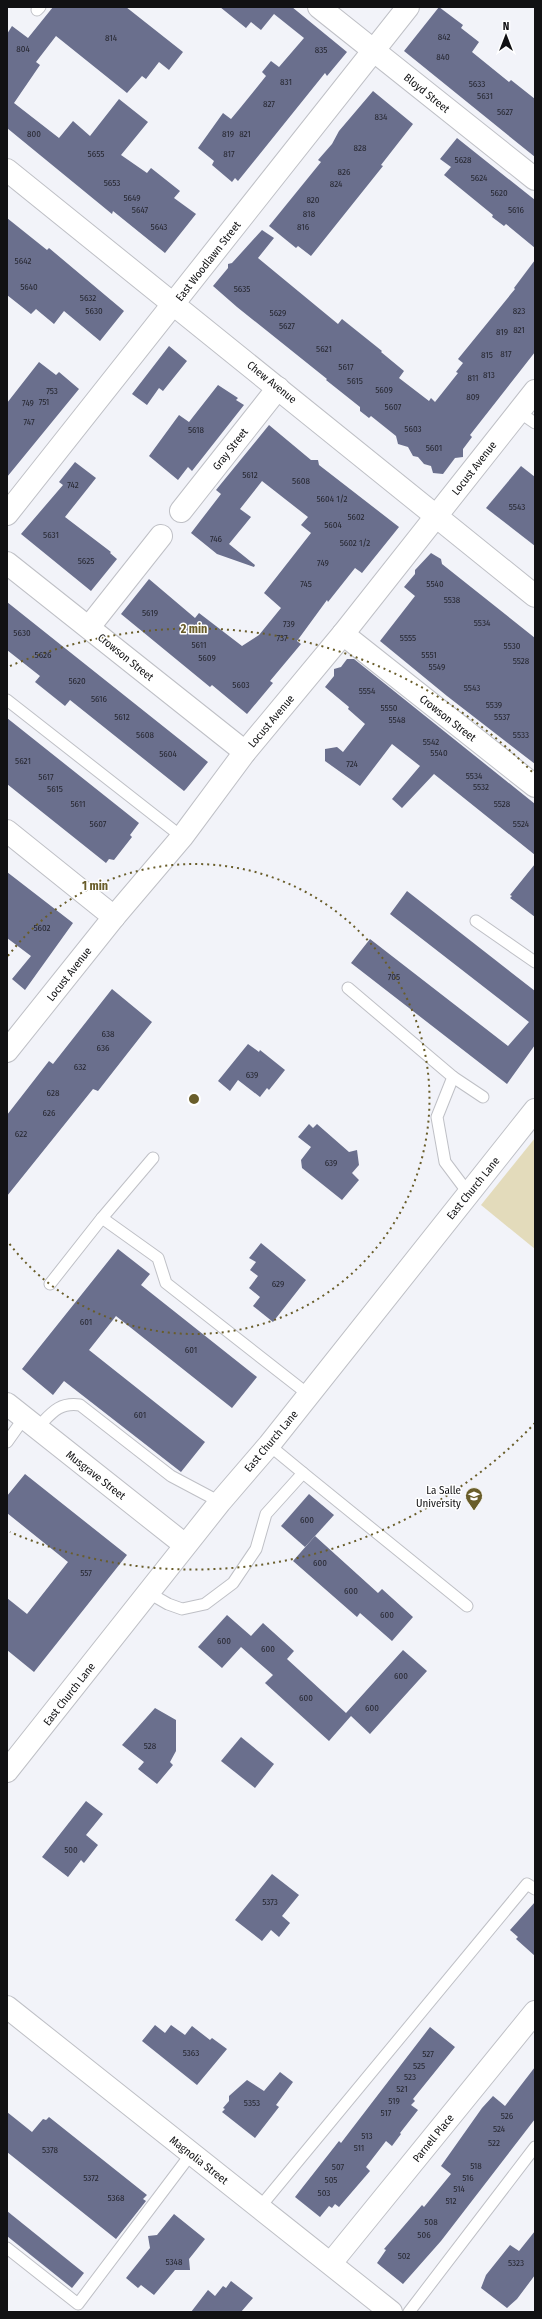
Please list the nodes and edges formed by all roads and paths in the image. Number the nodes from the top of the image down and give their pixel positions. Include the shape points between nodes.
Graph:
1 (319, 7) edge
2 (408, 7) edge
3 (373, 50) junction
4 (7, 170) edge
5 (535, 179) edge
6 (174, 304) junction
7 (278, 388) junction
8 (535, 391) edge
9 (527, 417) edge
10 (181, 511) dead end
11 (7, 514) edge
12 (436, 516) junction
13 (161, 536) dead end
14 (7, 563) edge
15 (535, 596) edge
16 (89, 627) junction
17 (343, 634) junction
18 (7, 700) edge
19 (245, 752) junction
20 (535, 786) edge
21 (7, 832) edge
22 (182, 837) junction
23 (114, 917) junction
24 (476, 921) dead end
25 (535, 962) edge
26 (348, 988) dead end
27 (7, 1051) edge
28 (453, 1077) junction
29 (483, 1098) dead end
30 (535, 1110) edge
31 (153, 1158) dead end
32 (469, 1194) junction
33 (102, 1218) junction
34 (50, 1284) dead end
35 (309, 1395) junction
36 (7, 1404) edge
37 (30, 1423) junction
38 (7, 1442) edge
39 (269, 1445) junction
40 (303, 1472) junction
41 (220, 1502) junction
42 (185, 1545) junction
43 (149, 1592) junction
44 (467, 1606) dead end
45 (7, 1771) edge
46 (535, 1890) edge
47 (7, 2007) edge
48 (535, 2012) edge
49 (535, 2147) edge
50 (191, 2154) junction
51 (260, 2207) junction
52 (7, 2248) edge
53 (331, 2263) junction
54 (391, 2312) edge
55 (409, 2312) edge

1 - 3 street, Bloyd Street
2 - 3 street, East Woodlawn Street
3 - 5 street, Bloyd Street
3 - 6 street, East Woodlawn Street
4 - 6 street, Chew Avenue
6 - 7 street, Chew Avenue
6 - 11 street, East Woodlawn Street
7 - 10 street, Gray Street
7 - 12 street, Chew Avenue
8 - 9 street, Locust Avenue
9 - 12 street, Locust Avenue
12 - 15 street, Chew Avenue
12 - 17 street, Locust Avenue
13 - 16 street
14 - 16 street, Crowson Street
16 - 19 street, Crowson Street
17 - 19 street, Locust Avenue
17 - 20 street, Crowson Street
18 - 22 lane
19 - 22 street, Locust Avenue
21 - 23 street
22 - 23 street, Locust Avenue
23 - 27 street, Locust Avenue
24 - 25 lane
26 - 28 lane
28 - 29 lane
28 - 32 lane via 437,1117 444,1162
30 - 32 street, East Church Lane
31 - 33 lane
32 - 35 street, East Church Lane
33 - 34 lane
33 - 35 lane via 158,1258 166,1283
35 - 39 street, East Church Lane
36 - 37 street, Musgrave Street
37 - 38 lane
37 - 41 lane via 68,1403 80,1405 171,1476
37 - 42 street, Musgrave Street
39 - 40 lane
39 - 41 street, East Church Lane
40 - 43 lane via 266,1514 256,1549 233,1583 205,1604 182,1609
40 - 44 lane
41 - 42 street, East Church Lane
42 - 43 street, East Church Lane
43 - 45 street, East Church Lane
46 - 51 lane via 527,1884
47 - 50 street, Magnolia Street
48 - 53 street, Parnell Place
49 - 55 lane
50 - 51 street, Magnolia Street
50 - 52 lane via 78,2304
51 - 53 street, Magnolia Street
53 - 54 street, Magnolia Street

